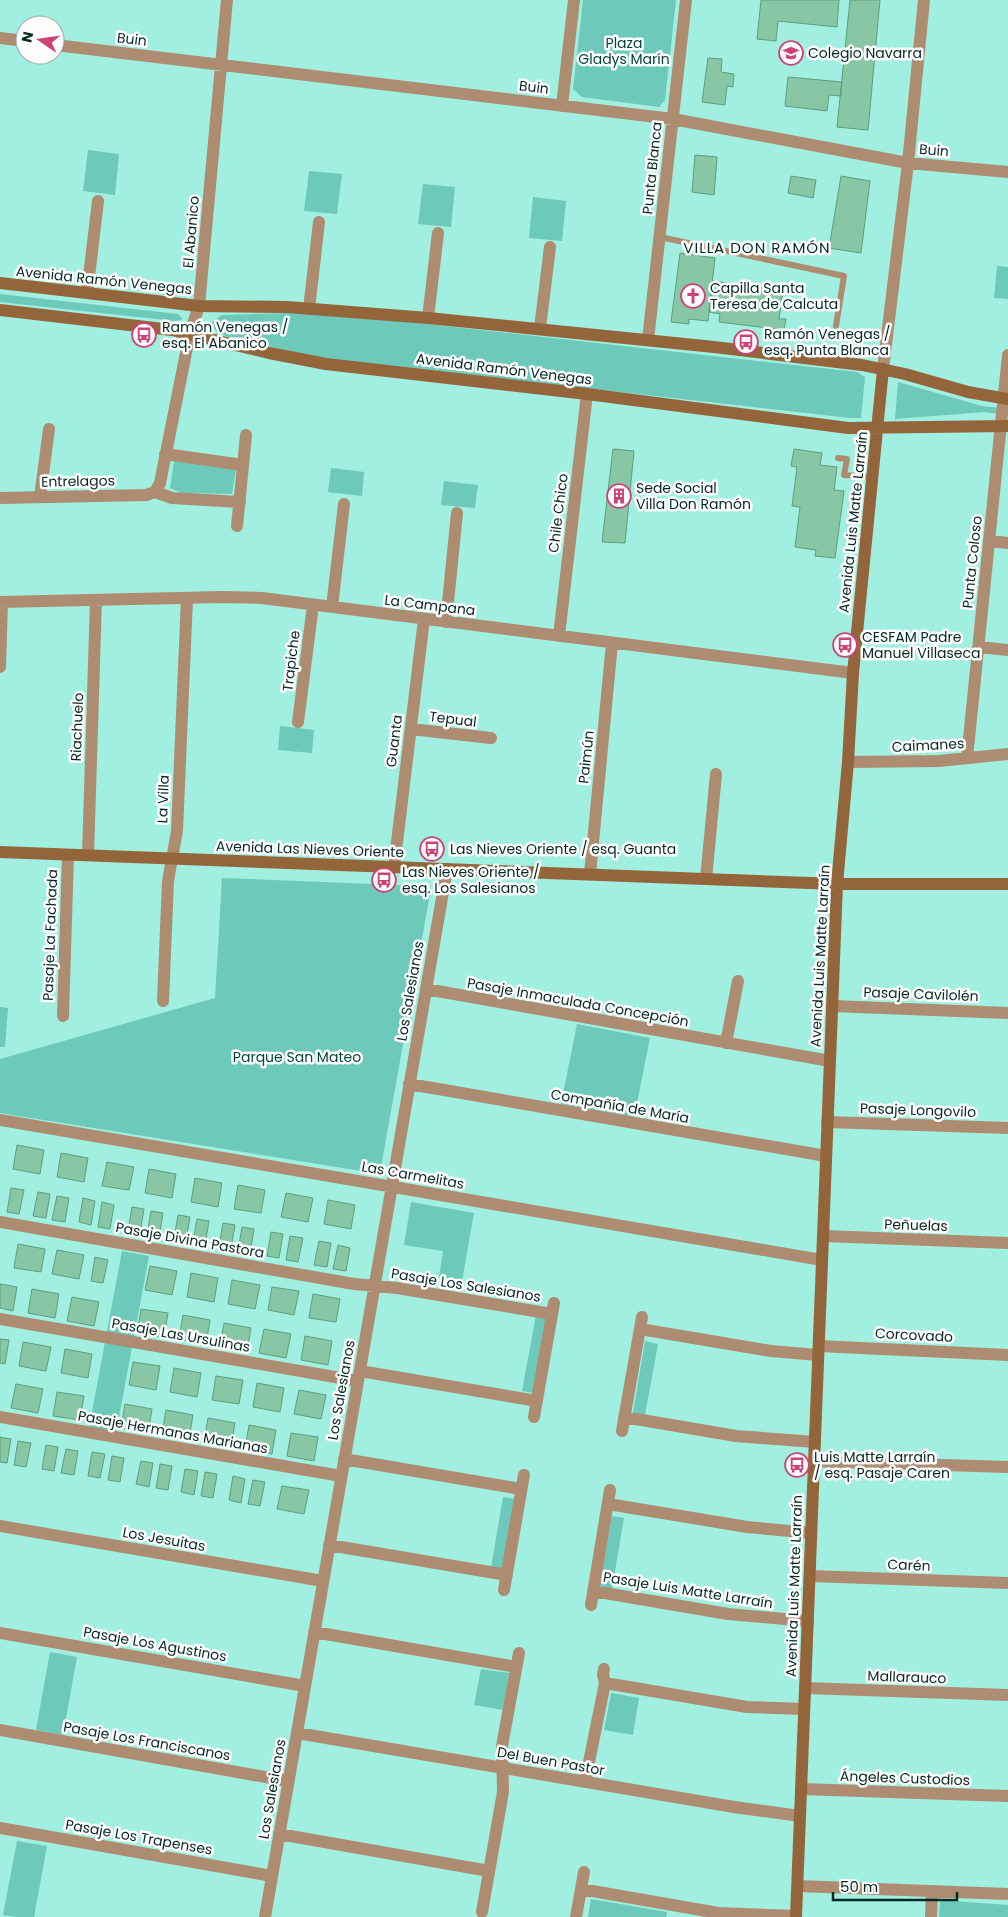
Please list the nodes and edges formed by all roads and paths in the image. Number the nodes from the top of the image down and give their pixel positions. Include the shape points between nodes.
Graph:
1 (227, 0) edge
2 (574, 0) edge
3 (686, 0) edge
4 (924, 0) edge
5 (0, 38) edge
6 (15, 40) edge
7 (65, 46) edge
8 (221, 65) junction
9 (562, 106) junction
10 (673, 119) junction
11 (908, 163) junction
12 (1008, 172) edge
13 (98, 201) dead end
14 (319, 222) dead end
15 (438, 233) dead end
16 (660, 237) junction
17 (550, 247) dead end
18 (0, 284) edge
19 (87, 294) junction
20 (199, 306) junction
21 (309, 308) junction
22 (0, 310) edge
23 (428, 318) junction
24 (836, 326) dead end
25 (540, 328) junction
26 (190, 333) junction
27 (648, 340) junction
28 (1008, 355) edge
29 (883, 369) junction
30 (587, 394) junction
31 (1006, 399) edge
32 (878, 426) junction
33 (1005, 426) edge
34 (49, 429) dead end
35 (246, 434) dead end
36 (165, 454) junction
37 (838, 458) dead end
38 (243, 465) junction
39 (873, 477) junction
40 (155, 492) junction
41 (40, 497) junction
42 (0, 498) edge
43 (240, 502) junction
44 (344, 504) dead end
45 (457, 513) dead end
46 (237, 526) dead end
47 (990, 541) junction
48 (1008, 543) edge
49 (187, 598) junction
50 (96, 600) junction
51 (1, 602) edge
52 (313, 605) junction
53 (332, 607) junction
54 (424, 619) junction
55 (446, 622) junction
56 (559, 636) junction
57 (612, 643) junction
58 (978, 647) junction
59 (1008, 650) edge
60 (0, 667) edge
61 (854, 673) junction
62 (298, 722) dead end
63 (411, 729) junction
64 (491, 738) dead end
65 (1008, 754) edge
66 (967, 758) junction
67 (848, 762) junction
68 (716, 774) dead end
69 (0, 852) edge
70 (68, 855) junction
71 (88, 856) junction
72 (172, 859) junction
73 (394, 867) junction
74 (447, 869) junction
75 (590, 874) junction
76 (706, 879) junction
77 (837, 884) junction
78 (1008, 884) edge
79 (738, 981) dead end
80 (426, 989) junction
81 (163, 1001) dead end
82 (832, 1006) junction
83 (1008, 1013) edge
84 (63, 1016) dead end
85 (726, 1043) junction
86 (830, 1061) junction
87 (409, 1084) junction
88 (0, 1120) edge
89 (828, 1122) junction
90 (1008, 1128) edge
91 (826, 1156) junction
92 (391, 1187) junction
93 (0, 1222) edge
94 (823, 1236) junction
95 (1008, 1243) edge
96 (822, 1260) junction
97 (374, 1286) junction
98 (0, 1319) edge
99 (818, 1350) junction
100 (1008, 1355) edge
101 (359, 1376) junction
102 (536, 1401) junction
103 (534, 1417) dead end
104 (624, 1417) junction
105 (0, 1418) edge
106 (622, 1431) dead end
107 (815, 1442) junction
108 (344, 1459) junction
109 (814, 1461) junction
110 (1008, 1467) edge
111 (524, 1475) dead end
112 (341, 1476) junction
113 (522, 1489) junction
114 (610, 1490) dead end
115 (608, 1504) junction
116 (0, 1526) edge
117 (812, 1533) junction
118 (329, 1545) junction
119 (507, 1575) junction
120 (810, 1576) junction
121 (323, 1581) junction
122 (1008, 1583) edge
123 (504, 1590) dead end
124 (593, 1591) junction
125 (591, 1605) dead end
126 (808, 1621) junction
127 (314, 1632) junction
128 (0, 1633) edge
129 (519, 1653) dead end
130 (516, 1667) junction
131 (604, 1669) dead end
132 (605, 1683) junction
133 (305, 1686) junction
134 (805, 1688) junction
135 (1008, 1695) edge
136 (804, 1709) junction
137 (0, 1730) edge
138 (297, 1733) junction
139 (502, 1768) junction
140 (288, 1781) junction
141 (585, 1782) junction
142 (801, 1789) junction
143 (1008, 1796) edge
144 (800, 1816) junction
145 (0, 1828) edge
146 (279, 1834) junction
147 (489, 1871) junction
148 (584, 1872) dead end
149 (272, 1876) junction
150 (798, 1886) junction
151 (581, 1889) junction
152 (932, 1891) junction
153 (1008, 1894) edge
154 (676, 1911) edge
155 (482, 1912) dead end
156 (796, 1916) edge
157 (265, 1917) edge
158 (576, 1917) edge
159 (930, 1917) edge

1 - 8 street, El Abanico
2 - 9 street
3 - 10 street, Punta Blanca
4 - 11 street, Avenida Luis Matte Larraín
5 - 6 street
7 - 8 street, Buin
8 - 9 street, Buin
8 - 20 street, El Abanico
9 - 10 street, Buin
10 - 11 street, Buin
10 - 16 street, Punta Blanca
11 - 12 street, Buin
11 - 29 street, Avenida Luis Matte Larraín
13 - 19 street
14 - 21 street
15 - 23 street
16 - 24 lane via 844,276
16 - 27 street, Punta Blanca
17 - 25 street
18 - 19 street, Avenida Ramón Venegas
19 - 20 street, Avenida Ramón Venegas
20 - 21 street, Avenida Ramón Venegas
20 - 26 street, El Abanico
21 - 23 street, Avenida Ramón Venegas
22 - 26 street, Avenida Ramón Venegas
23 - 25 street, Avenida Ramón Venegas
25 - 27 street, Avenida Ramón Venegas
26 - 30 street, Avenida Ramón Venegas via 326,364
26 - 36 street, El Abanico
27 - 29 street, Avenida Ramón Venegas
28 - 31 street, Punta Coloso
29 - 31 street, Avenida Ramón Venegas
29 - 32 street, Avenida Luis Matte Larraín
30 - 32 street, Avenida Ramón Venegas via 856,428
30 - 56 street, Chile Chico
31 - 33 street, Punta Coloso
32 - 33 street, Avenida Ramón Venegas
32 - 39 street, Avenida Luis Matte Larraín
33 - 47 street, Punta Coloso
34 - 41 street
35 - 38 street
36 - 38 street
36 - 40 street, El Abanico via 160,483
37 - 39 lane via 847,459 844,475
38 - 43 street
39 - 61 street, Avenida Luis Matte Larraín
40 - 41 street, Entrelagos via 146,495
40 - 43 street via 172,498
41 - 42 street, Entrelagos
43 - 46 street
44 - 53 street
45 - 55 street
47 - 48 street
47 - 58 street, Punta Coloso
49 - 50 street, La Campana
49 - 52 street, La Campana via 248,597
49 - 72 street, La Villa via 177,831
50 - 51 street, La Campana
50 - 71 street, Riachuelo
51 - 60 street
52 - 53 street, La Campana
52 - 62 street, Trapiche
53 - 54 street, La Campana
54 - 55 street, La Campana
54 - 63 street, Guanta
55 - 56 street, La Campana
56 - 57 street, La Campana
57 - 61 street, La Campana
57 - 75 street, Paimún
58 - 59 street
58 - 66 street, Punta Coloso
61 - 67 street, Avenida Luis Matte Larraín
63 - 64 street, Tepual
63 - 73 street, Guanta
65 - 66 street, Caimanes
66 - 67 street, Caimanes
67 - 77 street, Avenida Luis Matte Larraín
68 - 76 street
69 - 70 street, Avenida Las Nieves Oriente
70 - 71 street, Avenida Las Nieves Oriente
70 - 84 street, Pasaje La Fachada
71 - 72 street, Avenida Las Nieves Oriente
72 - 73 street, Avenida Las Nieves Oriente
72 - 81 street, La Villa via 168,881
73 - 74 street, Avenida Las Nieves Oriente
74 - 75 street, Avenida Las Nieves Oriente
74 - 80 street, Los Salesianos
75 - 76 street, Avenida Las Nieves Oriente
76 - 77 street, Avenida Las Nieves Oriente
77 - 78 street, Avenida Las Nieves Oriente
77 - 82 street, Avenida Luis Matte Larraín
79 - 85 street
80 - 85 street, Pasaje Inmaculada Concepción
80 - 87 street, Los Salesianos
82 - 83 street, Pasaje Cavilolén
82 - 86 street, Avenida Luis Matte Larraín
85 - 86 street, Pasaje Inmaculada Concepción
86 - 89 street, Avenida Luis Matte Larraín
87 - 91 street, Compañía de María
87 - 92 street, Los Salesianos
88 - 92 street, Las Carmelitas
89 - 90 street, Pasaje Longovilo
89 - 91 street, Avenida Luis Matte Larraín
91 - 94 street, Avenida Luis Matte Larraín
92 - 96 street, Las Carmelitas
92 - 97 street, Los Salesianos
93 - 97 street, Pasaje Divina Pastora
94 - 95 street, Peñuelas
94 - 96 street, Avenida Luis Matte Larraín
96 - 99 street, Avenida Luis Matte Larraín
97 - 101 street, Los Salesianos
97 - 102 street, Pasaje Los Salesianos via 553,1309
98 - 101 street, Pasaje Las Ursulinas
99 - 100 street, Corcovado
99 - 104 street via 763,1350 641,1323
99 - 107 street, Avenida Luis Matte Larraín
101 - 102 street
101 - 108 street, Los Salesianos
102 - 103 street, Pasaje Los Salesianos
104 - 106 street
104 - 107 street via 736,1436
105 - 112 street, Pasaje Hermanas Marianas
107 - 109 street, Avenida Luis Matte Larraín
108 - 112 street, Los Salesianos
108 - 113 street
109 - 110 street
109 - 117 street, Avenida Luis Matte Larraín
111 - 113 street
112 - 118 street, Los Salesianos
113 - 119 street
114 - 115 street, Pasaje Luis Matte Larraín
115 - 117 street via 747,1527
115 - 124 street, Pasaje Luis Matte Larraín
116 - 121 street, Los Jesuitas
117 - 120 street, Avenida Luis Matte Larraín
118 - 119 street
118 - 121 street, Los Salesianos
119 - 123 street
120 - 122 street, Carén
120 - 126 street, Avenida Luis Matte Larraín
121 - 127 street, Los Salesianos
124 - 125 street, Pasaje Luis Matte Larraín
124 - 126 street, Pasaje Luis Matte Larraín via 728,1614
126 - 134 street, Avenida Luis Matte Larraín
127 - 130 street
127 - 133 street, Los Salesianos
128 - 133 street, Pasaje Los Agustinos
129 - 130 street
130 - 139 street via 502,1746
131 - 132 street
132 - 136 street via 747,1707
132 - 141 street
133 - 138 street, Los Salesianos
134 - 135 street, Mallarauco
134 - 136 street, Avenida Luis Matte Larraín
136 - 142 street, Avenida Luis Matte Larraín
137 - 140 street, Pasaje Los Franciscanos
138 - 139 street, Del Buen Pastor
138 - 140 street, Los Salesianos
139 - 141 street, Del Buen Pastor
139 - 147 street via 503,1792
140 - 146 street, Los Salesianos
141 - 144 street, Del Buen Pastor
142 - 143 street, Ángeles Custodios
142 - 144 street, Avenida Luis Matte Larraín
144 - 150 street, Avenida Luis Matte Larraín
145 - 149 street, Pasaje Los Trapenses
146 - 147 street
146 - 149 street, Los Salesianos
147 - 155 street
148 - 151 street
149 - 157 street, Los Salesianos
150 - 152 street
150 - 156 street, Avenida Luis Matte Larraín
151 - 154 street
151 - 158 street
152 - 153 street
152 - 159 street
154 - 156 street

